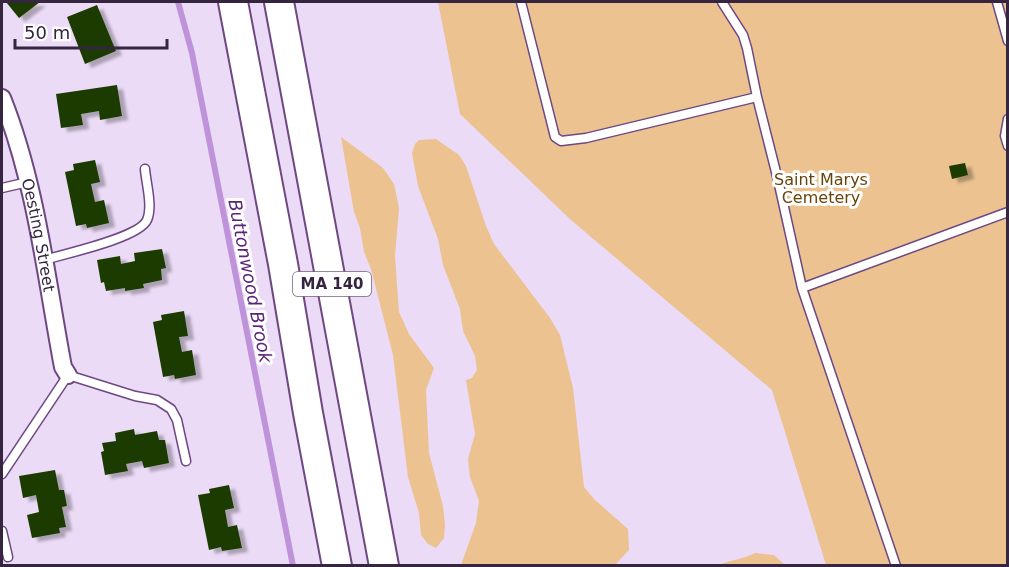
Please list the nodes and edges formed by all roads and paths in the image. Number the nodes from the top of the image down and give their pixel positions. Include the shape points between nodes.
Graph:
1 (233, 2) edge
2 (279, 2) edge
3 (521, 2) edge
4 (722, 2) edge
5 (998, 2) edge
6 (1008, 41) edge
7 (2, 98) edge
8 (757, 98) junction
9 (1008, 119) edge
10 (1008, 147) edge
11 (145, 169) dead end
12 (28, 182) junction
13 (2, 188) edge
14 (1008, 212) edge
15 (43, 260) junction
16 (802, 288) junction
17 (68, 375) junction
18 (186, 461) dead end
19 (2, 474) edge
20 (2, 531) edge
21 (8, 557) dead end
22 (337, 566) edge
23 (384, 566) edge
24 (896, 566) edge

1 - 22 highway, MA 140
2 - 23 highway, MA 140
3 - 8 lane via 555,138 561,141
4 - 8 lane via 743,35
5 - 6 lane
7 - 12 street, Oesting Street
8 - 16 lane
9 - 10 lane
11 - 15 lane via 149,209 140,228
12 - 13 lane
12 - 15 street, Oesting Street
14 - 16 lane
15 - 17 street, Oesting Street via 63,367
16 - 24 lane
17 - 18 lane via 157,400 171,409
17 - 19 lane
20 - 21 lane

